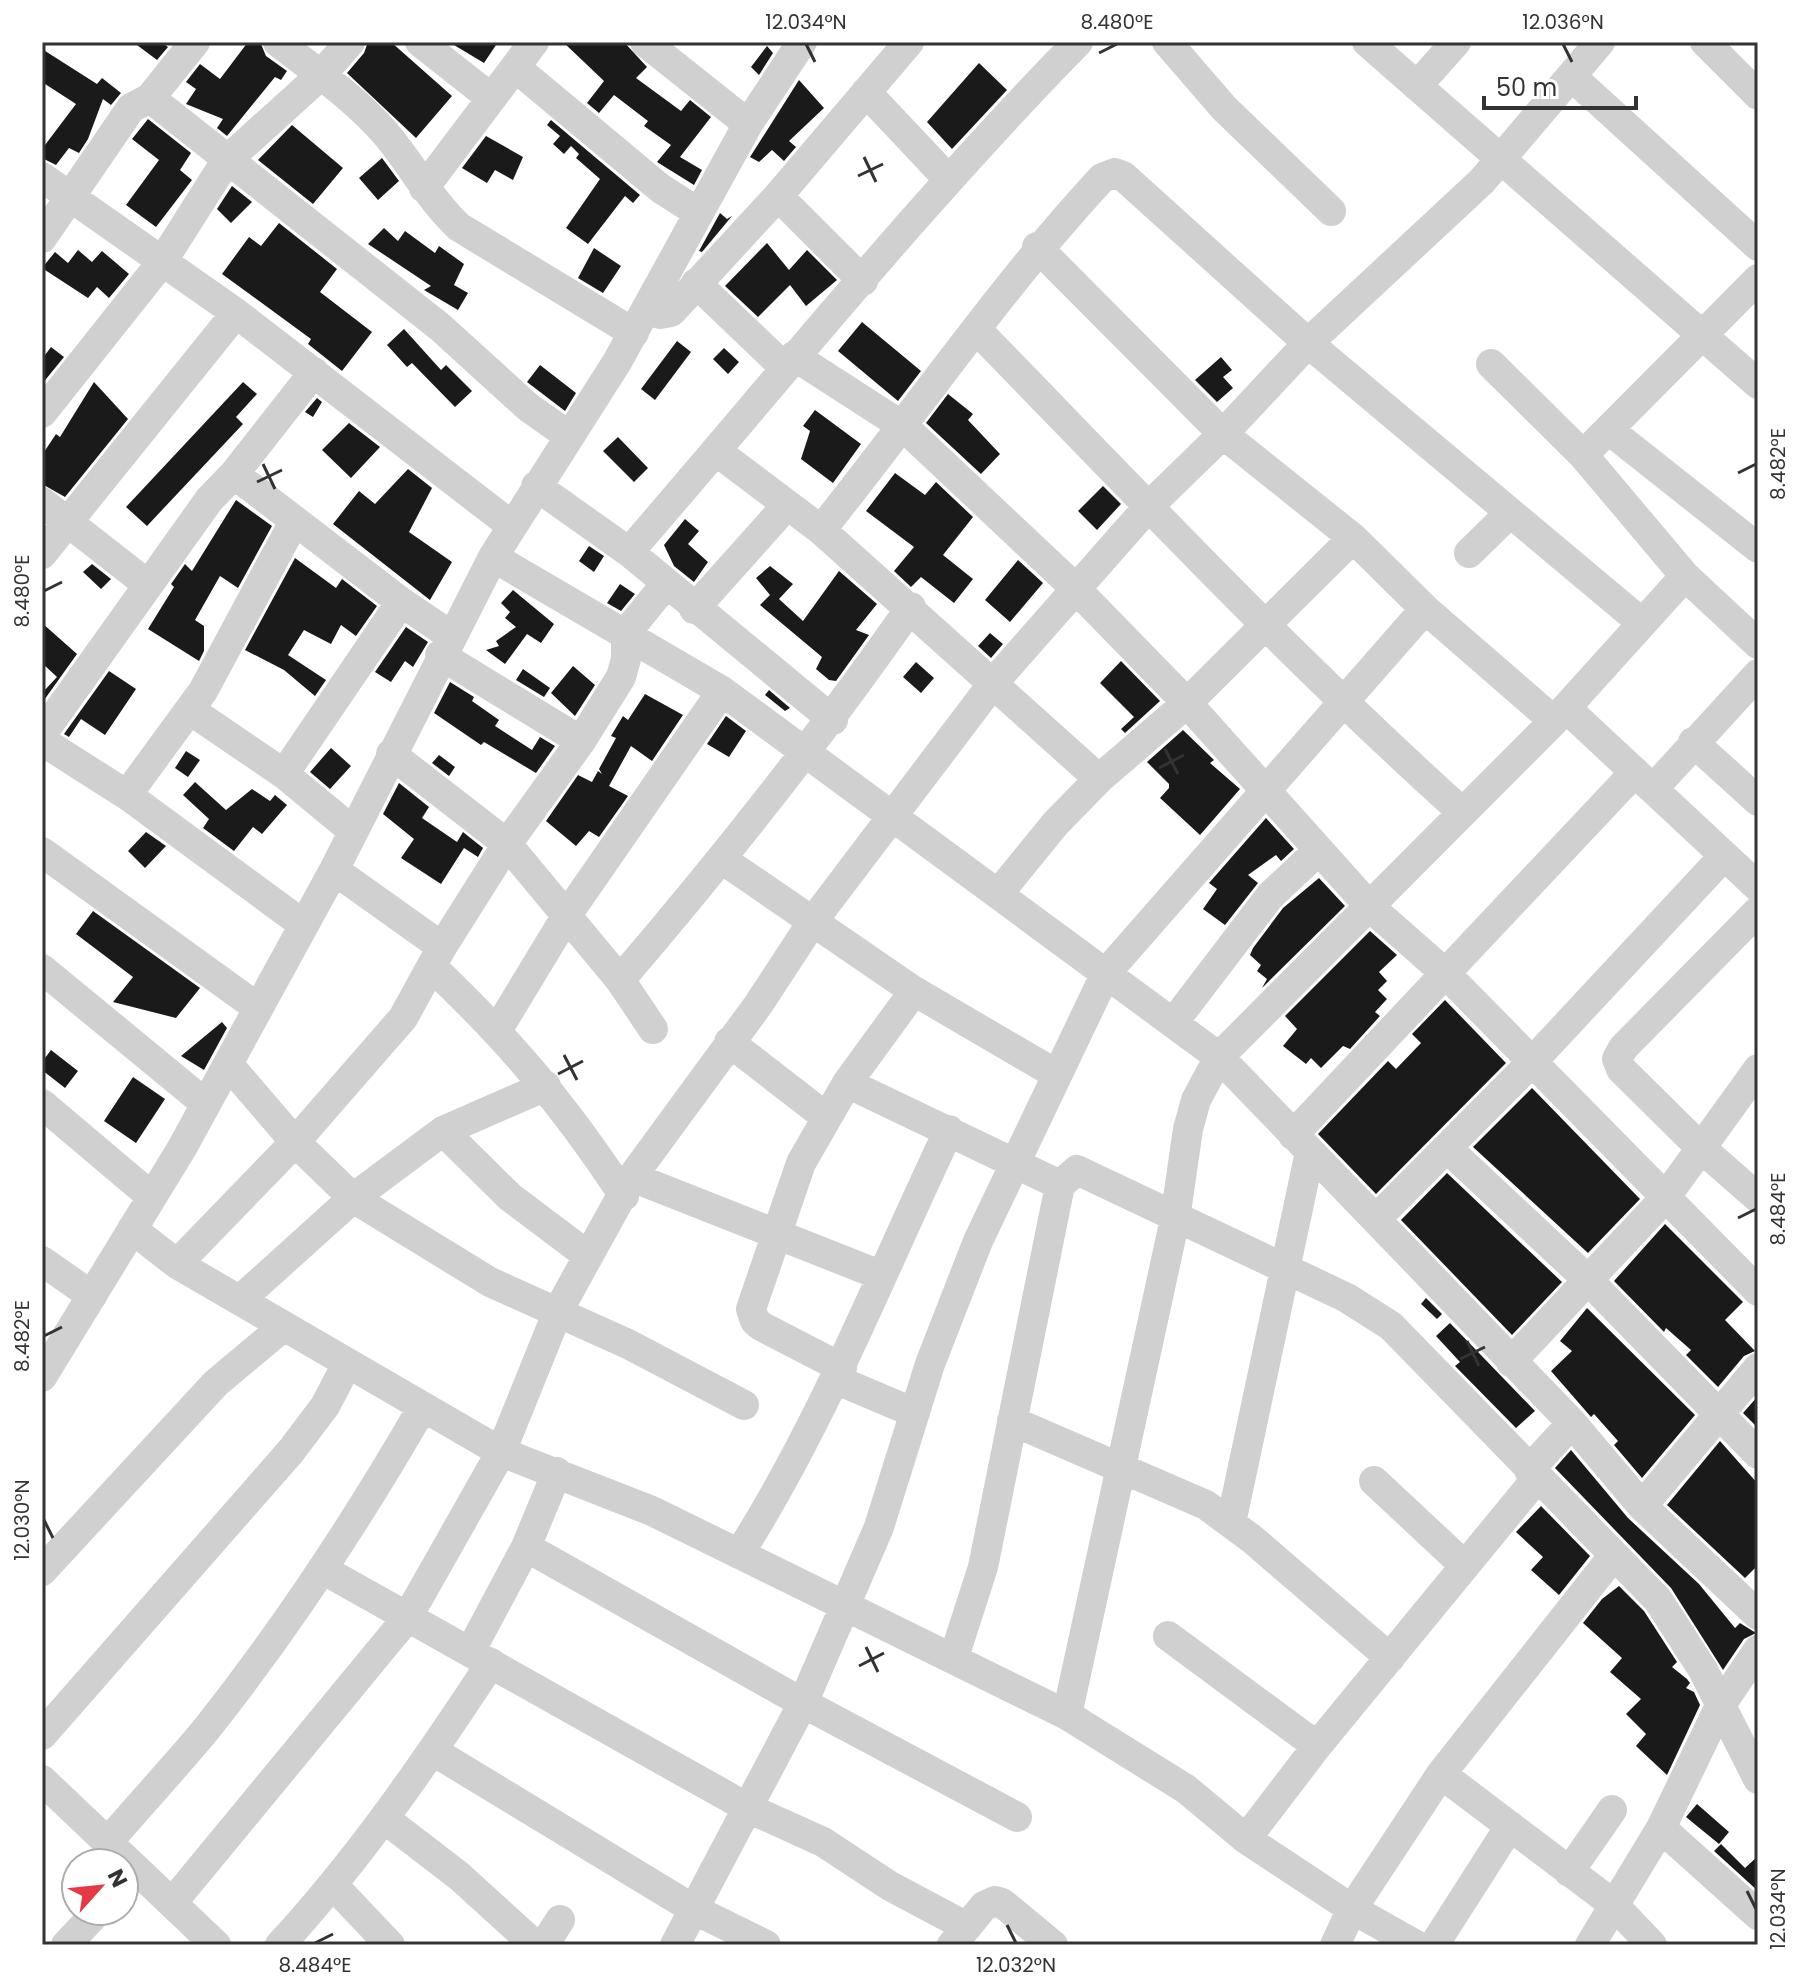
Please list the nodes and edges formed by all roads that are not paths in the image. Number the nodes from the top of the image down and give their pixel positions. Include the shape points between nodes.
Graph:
1 (195, 42) edge
2 (278, 42) edge
3 (350, 42) edge
4 (420, 42) edge
5 (534, 42) edge
6 (645, 42) edge
7 (802, 42) edge
8 (909, 42) edge
9 (1078, 42) edge
10 (1167, 42) edge
11 (1367, 42) edge
12 (1456, 42) edge
13 (1600, 42) edge
14 (1705, 42) edge
15 (515, 67) junction
16 (321, 75) junction
17 (1571, 76) junction
18 (1417, 86) junction
19 (866, 92) junction
20 (1758, 95) edge
21 (150, 98) junction
22 (491, 98) junction
23 (748, 124) junction
24 (1501, 159) junction
25 (226, 161) junction
26 (42, 177) edge
27 (949, 180) junction
28 (424, 188) junction
29 (778, 196) junction
30 (72, 197) junction
31 (1331, 211) dead end
32 (699, 213) junction
33 (42, 238) edge
34 (1758, 246) edge
35 (1037, 247) junction
36 (162, 262) junction
37 (1758, 279) edge
38 (863, 281) junction
39 (696, 283) junction
40 (236, 313) junction
41 (640, 322) junction
42 (977, 330) junction
43 (1701, 334) junction
44 (1308, 343) junction
45 (789, 362) junction
46 (1491, 364) dead end
47 (314, 372) junction
48 (1758, 384) edge
49 (42, 413) edge
50 (904, 427) junction
51 (1609, 430) junction
52 (1223, 434) junction
53 (569, 436) junction
54 (716, 451) junction
55 (1583, 455) junction
56 (234, 474) junction
57 (536, 486) junction
58 (42, 502) edge
59 (787, 505) junction
60 (1149, 506) junction
61 (1510, 513) junction
62 (70, 520) junction
63 (294, 522) junction
64 (512, 526) junction
65 (821, 530) junction
66 (1353, 538) junction
67 (1758, 548) edge
68 (629, 552) junction
69 (1469, 553) dead end
70 (42, 554) edge
71 (493, 557) junction
72 (1685, 576) junction
73 (147, 584) junction
74 (665, 585) junction
75 (1075, 588) junction
76 (401, 602) junction
77 (911, 607) junction
78 (694, 609) junction
79 (1425, 609) junction
80 (1642, 623) junction
81 (1264, 626) junction
82 (626, 633) junction
83 (1758, 644) edge
84 (445, 645) junction
85 (1758, 674) edge
86 (994, 682) junction
87 (722, 691) junction
88 (1187, 703) junction
89 (1343, 705) junction
90 (190, 710) junction
91 (1560, 714) junction
92 (833, 720) junction
93 (42, 734) edge
94 (42, 741) edge
95 (581, 741) junction
96 (1693, 742) junction
97 (804, 753) junction
98 (391, 754) junction
99 (284, 774) junction
100 (1099, 779) junction
101 (1644, 780) junction
102 (1266, 792) junction
103 (127, 795) junction
104 (1758, 801) edge
105 (1462, 812) junction
106 (893, 817) junction
107 (353, 831) junction
108 (507, 844) junction
109 (1318, 851) junction
110 (42, 852) edge
111 (1724, 856) junction
112 (723, 860) junction
113 (334, 870) junction
114 (1758, 887) edge
115 (998, 894) junction
116 (1370, 907) junction
117 (1758, 911) edge
118 (567, 915) junction
119 (813, 921) junction
120 (304, 925) junction
121 (437, 957) junction
122 (42, 969) edge
123 (1106, 973) junction
124 (1445, 973) junction
125 (620, 980) junction
126 (914, 991) junction
127 (258, 1008) junction
128 (1173, 1023) junction
129 (498, 1029) junction
130 (653, 1029) dead end
131 (729, 1042) junction
132 (1219, 1057) junction
133 (1531, 1063) junction
134 (228, 1064) junction
135 (1758, 1069) edge
136 (1056, 1074) junction
137 (847, 1083) junction
138 (546, 1086) junction
139 (42, 1104) edge
140 (206, 1104) junction
141 (826, 1117) junction
142 (949, 1130) junction
143 (443, 1131) junction
144 (295, 1142) junction
145 (1302, 1143) junction
146 (1447, 1148) junction
147 (1701, 1148) junction
148 (1014, 1165) junction
149 (1060, 1185) junction
150 (628, 1187) junction
151 (152, 1197) junction
152 (353, 1198) junction
153 (1665, 1198) junction
154 (1758, 1198) edge
155 (1175, 1219) junction
156 (1376, 1219) junction
157 (132, 1229) junction
158 (778, 1235) junction
159 (587, 1255) junction
160 (42, 1261) edge
161 (177, 1264) junction
162 (1284, 1269) junction
163 (880, 1275) junction
164 (1588, 1280) junction
165 (1758, 1291) edge
166 (92, 1296) junction
167 (240, 1300) junction
168 (558, 1311) junction
169 (283, 1327) junction
170 (1511, 1362) junction
171 (347, 1364) junction
172 (1758, 1368) edge
173 (839, 1374) junction
174 (42, 1377) edge
175 (744, 1405) dead end
176 (422, 1408) junction
177 (915, 1413) junction
178 (1720, 1415) junction
179 (1012, 1421) junction
180 (1572, 1423) junction
181 (501, 1452) junction
182 (1758, 1454) edge
183 (1121, 1467) junction
184 (557, 1472) junction
185 (1533, 1474) junction
186 (1374, 1481) dead end
187 (1642, 1506) junction
188 (1231, 1523) junction
189 (526, 1547) junction
190 (739, 1554) junction
191 (1614, 1555) junction
192 (1465, 1566) junction
193 (322, 1569) junction
194 (42, 1571) edge
195 (845, 1605) junction
196 (1758, 1615) edge
197 (407, 1618) junction
198 (1168, 1636) dead end
199 (1758, 1650) edge
200 (481, 1656) junction
201 (954, 1657) junction
202 (1390, 1658) junction
203 (803, 1703) junction
204 (1719, 1708) junction
205 (1067, 1715) junction
206 (42, 1735) edge
207 (1317, 1746) junction
208 (433, 1751) junction
209 (1441, 1774) junction
210 (1758, 1779) edge
211 (42, 1780) edge
212 (748, 1808) junction
213 (1612, 1810) dead end
214 (1017, 1817) dead end
215 (385, 1819) junction
216 (1510, 1826) junction
217 (1661, 1828) junction
218 (1246, 1839) junction
219 (108, 1842) junction
220 (111, 1847) edge
221 (1569, 1872) junction
222 (140, 1883) edge
223 (334, 1886) junction
224 (172, 1903) junction
225 (1613, 1904) junction
226 (1352, 1909) junction
227 (695, 1910) junction
228 (1758, 1915) edge
229 (83, 1927) edge
230 (960, 1936) edge
231 (66, 1945) edge
232 (216, 1945) edge
233 (280, 1945) edge
234 (390, 1945) edge
235 (535, 1945) edge
236 (675, 1945) edge
237 (766, 1945) edge
238 (1053, 1945) edge
239 (1335, 1945) edge
240 (1416, 1945) edge
241 (1434, 1945) edge
242 (1590, 1945) edge
243 (1652, 1945) edge

1 - 21 street
2 - 16 street
3 - 16 street
4 - 22 street
5 - 15 street
6 - 23 street
7 - 23 street
8 - 19 street
9 - 27 street
10 - 31 street via 1224,108
11 - 18 street
12 - 18 street
13 - 17 street
14 - 20 street
15 - 22 street
15 - 32 street via 660,188
16 - 25 street
16 - 28 street via 364,110
17 - 24 street
17 - 34 street
18 - 24 street
19 - 27 street
19 - 29 street
21 - 25 street
21 - 30 street via 131,108
22 - 28 street
23 - 32 street
24 - 43 street
24 - 44 street
25 - 36 street
25 - 53 street via 440,327 528,407
26 - 30 street
27 - 38 street
28 - 41 street via 459,227
29 - 38 street
29 - 39 street
30 - 33 street
30 - 36 street
32 - 41 street
35 - 42 street
35 - 44 street via 1102,178 1115,173
35 - 52 street
36 - 40 street
36 - 49 street
37 - 43 street
38 - 45 street
39 - 41 street via 671,312
39 - 45 street
40 - 47 street
40 - 62 street
41 - 53 street
42 - 50 street
42 - 60 street
43 - 48 street
43 - 51 street
44 - 52 street
44 - 61 street
45 - 50 street
45 - 54 street
46 - 55 street
47 - 56 street
47 - 64 street
50 - 65 street
50 - 75 street
51 - 55 street
51 - 67 street
52 - 60 street
52 - 66 street
53 - 57 street
54 - 59 street
54 - 68 street
55 - 72 street
56 - 63 street
56 - 73 street
57 - 64 street
57 - 68 street
58 - 62 street
59 - 65 street
59 - 78 street
60 - 75 street
60 - 81 street
61 - 69 street
61 - 80 street
62 - 70 street
62 - 73 street
63 - 76 street
63 - 90 street
64 - 71 street
65 - 77 street
66 - 79 street
66 - 81 street
68 - 74 street
71 - 82 street
71 - 84 street
72 - 80 street
72 - 83 street
73 - 93 street
74 - 78 street
74 - 82 street
75 - 86 street
75 - 88 street
76 - 84 street
76 - 99 street
77 - 86 street
77 - 92 street
78 - 92 street
79 - 89 street
79 - 91 street
80 - 91 street
81 - 88 street
81 - 89 street
82 - 87 street
82 - 95 street via 621,677
84 - 95 street
84 - 98 street
85 - 96 street
86 - 100 street
86 - 106 street
87 - 97 street
87 - 118 street
88 - 100 street
88 - 102 street
89 - 102 street
89 - 105 street
90 - 99 street
90 - 103 street
91 - 101 street
91 - 105 street
92 - 97 street
94 - 103 street
95 - 108 street
96 - 101 street
96 - 104 street
97 - 106 street
97 - 112 street
98 - 107 street
98 - 108 street
99 - 107 street
100 - 115 street
101 - 111 street
101 - 124 street
102 - 109 street
102 - 123 street
103 - 120 street
105 - 116 street
106 - 115 street
106 - 119 street
107 - 113 street
108 - 118 street
108 - 121 street
109 - 116 street
109 - 128 street via 1270,896
110 - 127 street
111 - 114 street
111 - 133 street
112 - 119 street
112 - 125 street
113 - 120 street
113 - 121 street
115 - 123 street
116 - 124 street
116 - 132 street
117 - 147 street via 1617,1059
118 - 125 street
118 - 129 street
119 - 126 street
119 - 131 street
120 - 127 street
121 - 129 street
121 - 144 street via 403,1018
122 - 140 street
123 - 128 street
123 - 136 street
124 - 133 street
124 - 145 street
125 - 130 street
126 - 136 street
126 - 137 street
127 - 134 street
128 - 132 street
129 - 138 street
131 - 141 street
131 - 150 street
132 - 145 street
132 - 155 street via 1196,1100 1188,1129
133 - 146 street
133 - 153 street
134 - 140 street
134 - 144 street
135 - 147 street
136 - 148 street
137 - 141 street
137 - 142 street
138 - 143 street
138 - 150 street
139 - 151 street
140 - 151 street
141 - 158 street via 787,1196
142 - 148 street
142 - 163 street
143 - 152 street
143 - 159 street via 510,1197
144 - 152 street
144 - 161 street
145 - 156 street
145 - 162 street
146 - 156 street
146 - 164 street
147 - 153 street
147 - 154 street
148 - 149 street
148 - 177 street via 978,1241
149 - 155 street via 1077,1170
149 - 179 street
150 - 158 street
150 - 159 street
151 - 157 street
152 - 167 street
152 - 168 street via 452,1262
153 - 164 street
153 - 165 street
155 - 162 street
155 - 183 street
156 - 170 street
157 - 161 street
157 - 166 street
158 - 163 street
158 - 173 street via 751,1314 761,1326
159 - 168 street
160 - 166 street
161 - 167 street
162 - 185 street via 1347,1298 1391,1326
162 - 188 street
163 - 173 street
164 - 170 street
164 - 178 street
166 - 174 street
167 - 169 street
168 - 175 street
168 - 181 street
169 - 171 street
169 - 194 street via 216,1383
170 - 180 street
171 - 176 street
171 - 206 street via 325,1406 291,1451
172 - 178 street
173 - 177 street
173 - 190 street
176 - 181 street
176 - 193 street
177 - 195 street via 879,1527
178 - 182 street
178 - 187 street
179 - 183 street
179 - 201 street via 983,1567
180 - 185 street
180 - 187 street
181 - 184 street
181 - 197 street
183 - 188 street via 1206,1505
183 - 205 street
184 - 189 street
184 - 190 street
185 - 191 street
185 - 192 street
186 - 192 street
187 - 196 street
188 - 202 street
189 - 200 street
189 - 203 street
190 - 195 street
191 - 204 street via 1658,1600 1703,1670
191 - 209 street
192 - 202 street
193 - 197 street
193 - 219 street via 208,1727
195 - 201 street
195 - 203 street
197 - 200 street
197 - 224 street
198 - 207 street
199 - 204 street
200 - 208 street
200 - 212 street
201 - 205 street
202 - 207 street
203 - 212 street
203 - 214 street
204 - 210 street
204 - 217 street
205 - 218 street via 1186,1789
207 - 218 street
208 - 215 street
208 - 227 street
209 - 216 street
209 - 226 street
211 - 219 street
212 - 227 street
212 - 230 street via 823,1842
213 - 221 street
215 - 223 street
215 - 235 street
216 - 221 street
216 - 241 street
217 - 225 street
217 - 228 street
218 - 226 street
219 - 220 street
221 - 225 street
222 - 224 street
223 - 233 street
223 - 234 street
224 - 232 street
225 - 242 street
225 - 243 street
226 - 239 street
226 - 240 street
227 - 236 street
227 - 237 street
229 - 231 street
230 - 238 street via 984,1906 995,1901

